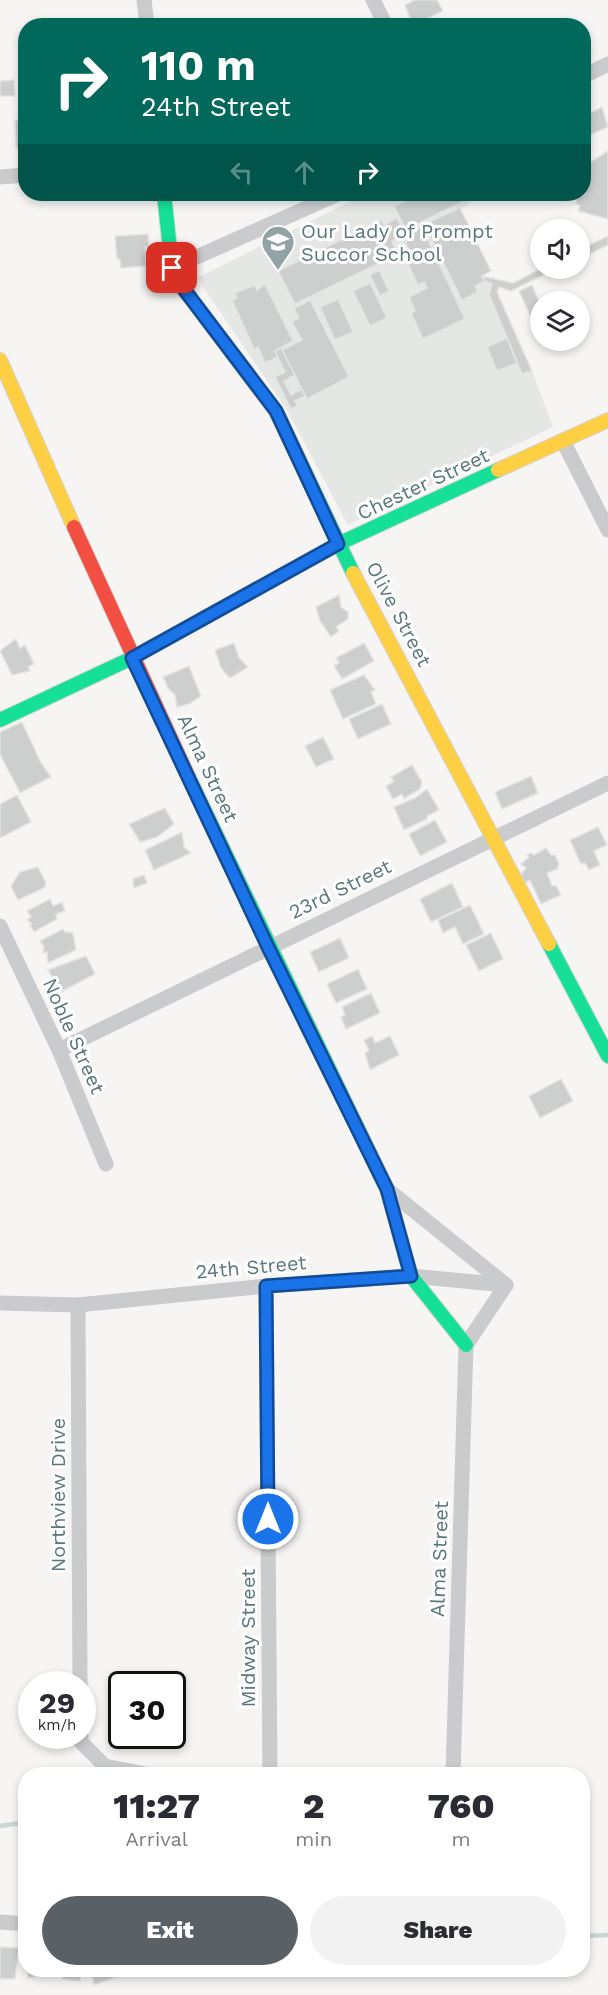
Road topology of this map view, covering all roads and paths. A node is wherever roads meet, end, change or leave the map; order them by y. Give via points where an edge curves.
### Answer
1 (144, 0) edge
2 (373, 0) edge
3 (146, 18) edge
4 (382, 18) edge
5 (608, 64) edge
6 (591, 72) edge
7 (18, 176) edge
8 (0, 177) edge
9 (165, 201) edge
10 (322, 201) edge
11 (172, 268) junction
12 (0, 360) edge
13 (608, 420) edge
14 (563, 441) junction
15 (608, 530) edge
16 (338, 544) junction
17 (132, 658) junction
18 (0, 720) edge
19 (608, 783) edge
20 (493, 839) junction
21 (0, 926) edge
22 (268, 947) junction
23 (59, 1050) junction
24 (608, 1056) edge
25 (106, 1164) dead end
26 (387, 1189) junction
27 (411, 1276) junction
28 (506, 1285) junction
29 (266, 1286) junction
30 (0, 1303) edge
31 (78, 1305) junction
32 (466, 1345) junction
33 (80, 1671) edge
34 (90, 1749) edge
35 (110, 1767) edge
36 (270, 1767) edge
37 (453, 1767) edge
38 (0, 1922) edge
39 (18, 1923) edge

1 - 3 street
2 - 4 street
5 - 6 street
7 - 8 street
9 - 11 street, Olive Street
10 - 11 street
11 - 16 street, Olive Street via 276,411
12 - 17 street, Alma Street
13 - 14 street, Chester Street
14 - 15 street
14 - 16 street, Chester Street
16 - 17 street, Chester Street
16 - 20 street, Olive Street
17 - 18 street, Chester Street
17 - 22 street, Alma Street
19 - 20 street, 23rd Street
20 - 22 street, 23rd Street
20 - 24 street, Olive Street
21 - 23 street, Noble Street
22 - 23 street, 23rd Street
22 - 26 street, Alma Street
23 - 25 street, Noble Street
26 - 27 street, Alma Street
26 - 28 street, Alma Street
27 - 28 street, 24th Street
27 - 29 street, 24th Street
27 - 32 street, Alma Street
28 - 32 street
29 - 31 street, 24th Street
29 - 36 street, Midway Street
30 - 31 street, 24th Street
31 - 33 street, Northview Drive
32 - 37 street, Alma Street
34 - 35 street
38 - 39 street

